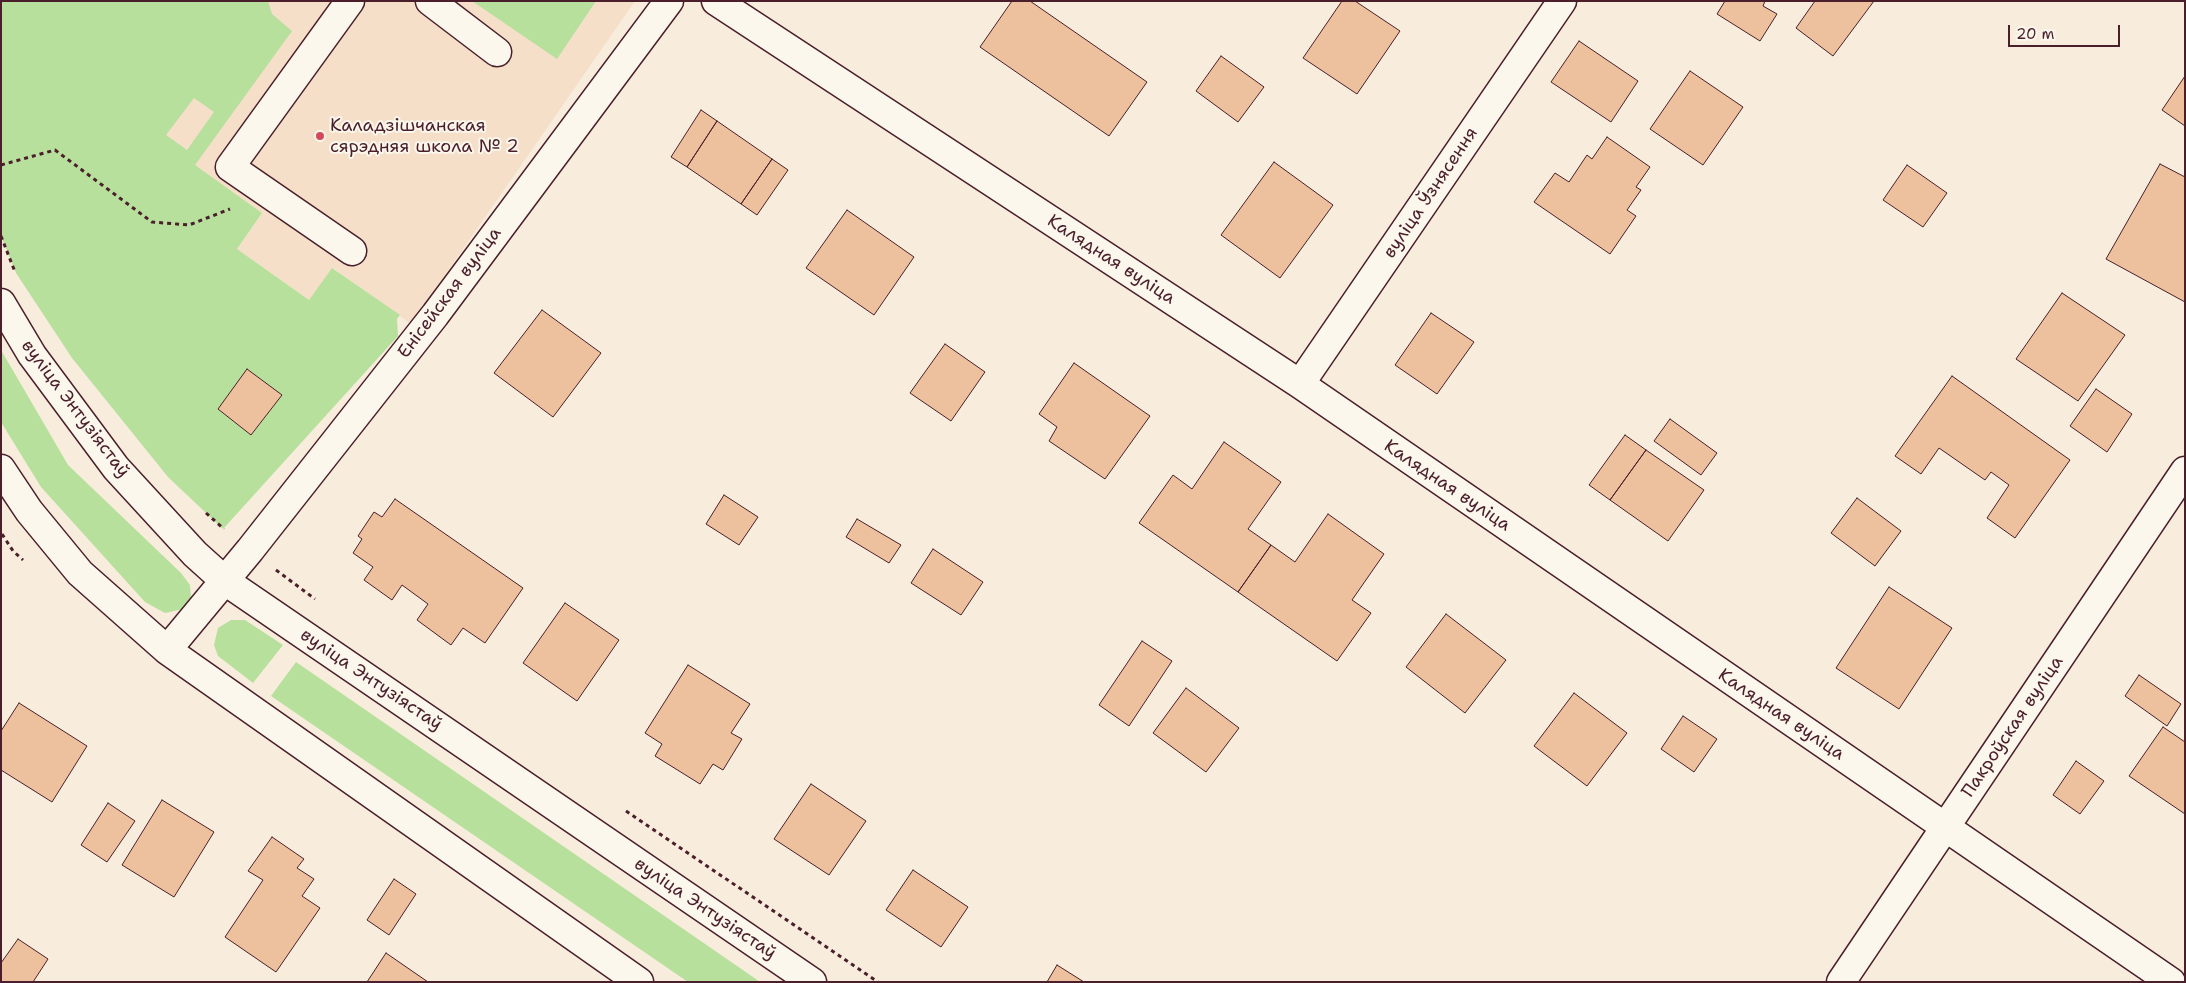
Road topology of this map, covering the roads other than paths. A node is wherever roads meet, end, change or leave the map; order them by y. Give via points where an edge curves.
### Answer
1 (350, 1) edge
2 (430, 1) edge
3 (669, 1) edge
4 (716, 1) edge
5 (1562, 1) edge
6 (497, 52) dead end
7 (352, 252) dead end
8 (1, 303) edge
9 (1300, 384) junction
10 (1, 468) edge
11 (2185, 471) edge
12 (225, 581) junction
13 (167, 650) junction
14 (1945, 827) junction
15 (639, 982) edge
16 (812, 982) edge
17 (1841, 982) edge
18 (2171, 982) edge

1 - 7 street via 230,167
2 - 6 street
3 - 12 street, Енісейская вуліца via 434,314
4 - 9 street, Калядная вуліца
5 - 9 street, вуліца Ўзнясення
8 - 12 street, вуліца Энтузіястаў via 32,355 116,468
9 - 14 street, Калядная вуліца
10 - 13 street via 29,511 80,574
11 - 14 street, Пакроўская вуліца
12 - 13 street, Енісейская вуліца
12 - 16 street, вуліца Энтузіястаў
13 - 15 street
14 - 17 street, Пакроўская вуліца
14 - 18 street, Калядная вуліца

